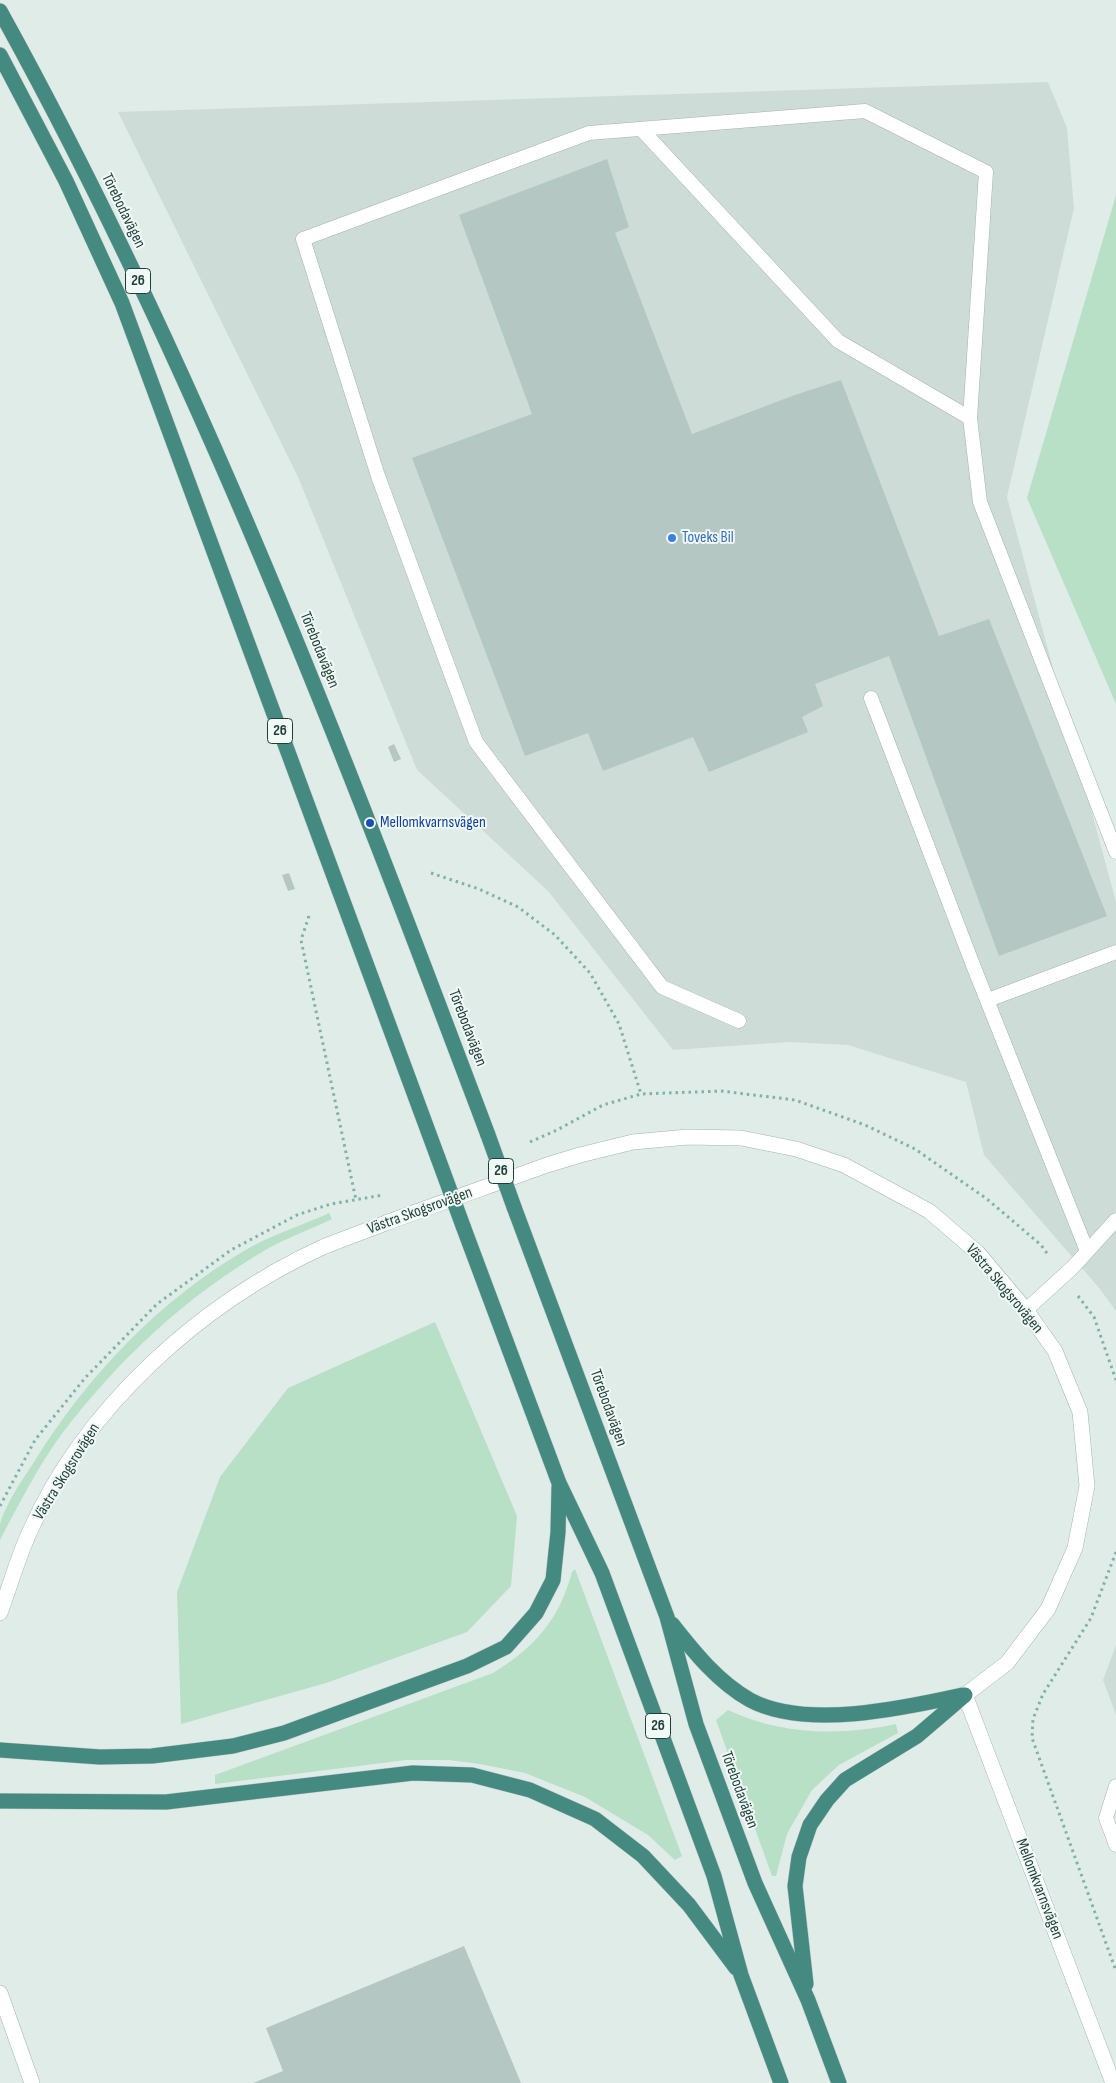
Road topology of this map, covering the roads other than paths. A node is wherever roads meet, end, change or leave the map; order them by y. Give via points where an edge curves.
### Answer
1 (0, 10) edge
2 (0, 55) edge
3 (641, 129) junction
4 (970, 418) junction
5 (871, 698) dead end
6 (1116, 852) edge
7 (1116, 952) edge
8 (988, 1000) junction
9 (739, 1021) dead end
10 (1116, 1220) edge
11 (1087, 1251) junction
12 (1026, 1310) junction
13 (559, 1482) junction
14 (0, 1613) edge
15 (667, 1617) junction
16 (965, 1695) junction
17 (0, 1750) edge
18 (1116, 1786) edge
19 (0, 1801) edge
20 (1116, 1845) edge
21 (741, 1975) junction
22 (0, 1993) edge
23 (808, 2000) junction
24 (32, 2083) edge
25 (781, 2083) edge
26 (838, 2083) edge
27 (1113, 2083) edge

1 - 15 highway, Törebodavägen / 26, bridge via 140,284 234,490 370,823
2 - 13 highway, 26, bridge via 66,180 122,303
3 - 4 lane via 838,341
3 - 4 lane via 865,111 986,172
3 - 9 lane via 589,133 303,239 378,476 476,742 662,987
4 - 6 lane via 980,502
5 - 8 lane
7 - 8 lane
8 - 11 lane
10 - 11 lane
11 - 12 lane
12 - 14 street, Västra Skogsrovägen via 978,1253 929,1211 844,1165 796,1149 741,1138 688,1137 633,1142 580,1154 323,1247 245,1289 191,1330 144,1371 90,1431 30,1531
12 - 16 street, Västra Skogsrovägen via 1055,1351 1080,1412 1087,1486 1075,1548 1048,1609 1007,1663
13 - 17 highway via 553,1580 536,1613 506,1647 467,1666 284,1733 233,1746 152,1756 100,1757
13 - 21 highway, 26 via 602,1573 714,1876
15 - 16 highway via 696,1654 724,1682 751,1700 782,1711 852,1714 906,1708
15 - 23 highway, Törebodavägen / 26 via 696,1724 755,1883
16 - 23 highway via 917,1736 845,1780 810,1824 799,1856 795,1886
16 - 27 street, Mellomkvarnsvägen
18 - 20 lane via 1106,1818
19 - 21 highway via 166,1802 413,1773 472,1775 530,1790 595,1819 643,1856 689,1905
21 - 25 highway, 26
22 - 24 street
23 - 26 highway, Törebodavägen / 26

